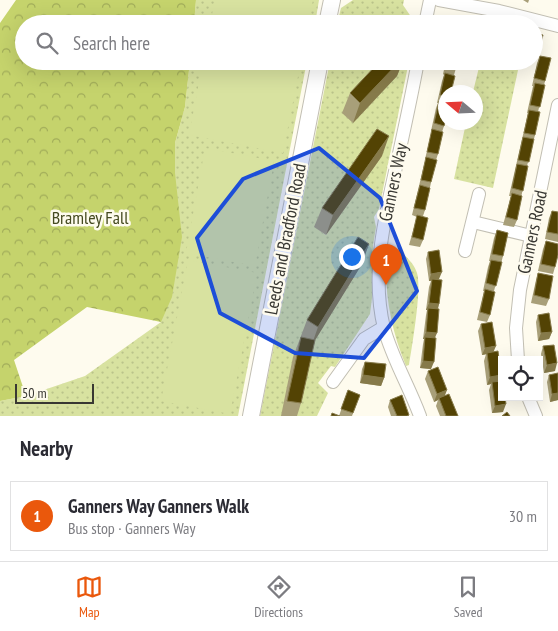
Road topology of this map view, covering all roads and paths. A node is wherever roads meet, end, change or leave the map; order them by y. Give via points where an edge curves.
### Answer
1 (332, 0) edge
2 (430, 0) edge
3 (439, 0) edge
4 (500, 5) edge
5 (329, 15) edge
6 (427, 15) edge
7 (528, 15) edge
8 (543, 21) edge
9 (558, 26) edge
10 (318, 70) edge
11 (416, 70) edge
12 (558, 105) edge
13 (479, 194) dead end
14 (472, 222) junction
15 (531, 236) junction
16 (466, 251) dead end
17 (384, 327) junction
18 (518, 356) edge
19 (333, 382) dead end
20 (530, 401) edge
21 (250, 416) edge
22 (420, 416) edge
23 (536, 416) edge

1 - 5 main road
2 - 6 street
3 - 4 street
4 - 7 street
8 - 9 street
10 - 21 main road, Leeds and Bradford Road
11 - 17 street, Ganners Way via 384,220 379,267
12 - 15 street, Ganners Road
13 - 14 street
14 - 15 street
14 - 16 street
15 - 18 street, Ganners Road via 520,290 516,328
17 - 19 street via 364,338
17 - 22 street, Ganners Way
20 - 23 street

